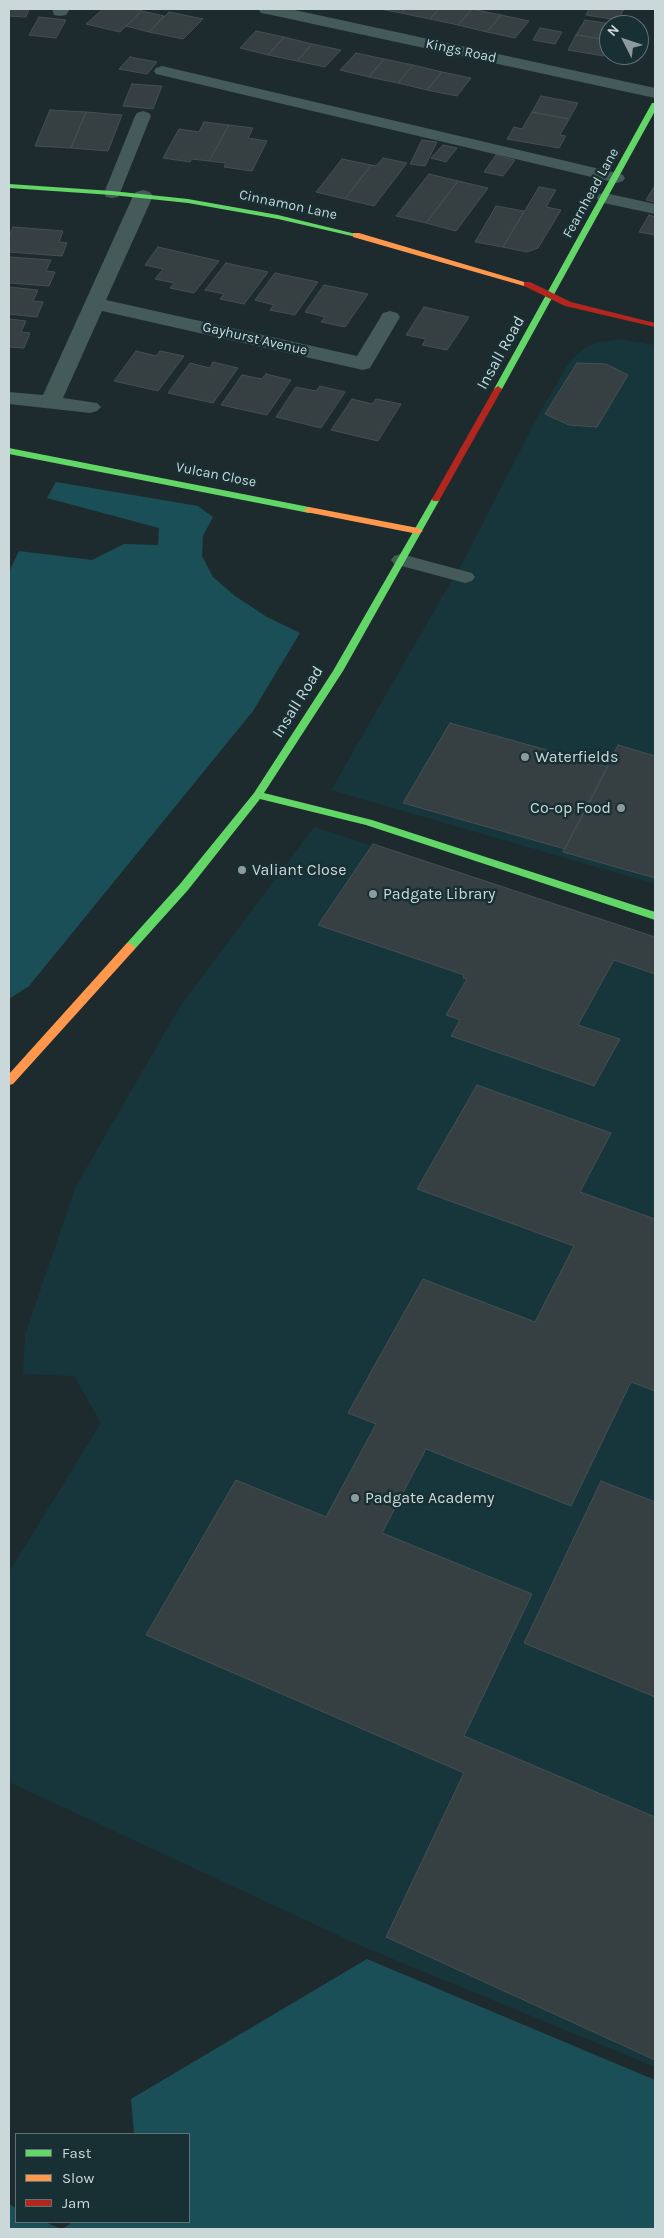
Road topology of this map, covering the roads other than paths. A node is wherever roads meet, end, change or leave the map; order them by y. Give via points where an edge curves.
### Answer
1 (266, 9) edge
2 (162, 71) dead end
3 (655, 103) edge
4 (143, 116) dead end
5 (616, 178) junction
6 (9, 186) edge
7 (112, 192) junction
8 (143, 196) junction
9 (605, 198) junction
10 (655, 209) edge
11 (551, 295) junction
12 (94, 303) junction
13 (390, 317) dead end
14 (655, 325) edge
15 (10, 398) dead end
16 (50, 403) junction
17 (90, 407) dead end
18 (9, 451) edge
19 (418, 530) junction
20 (401, 560) junction
21 (465, 577) dead end
22 (258, 795) junction
23 (655, 916) edge
24 (11, 1074) edge

1 - 3 street, Kings Road
2 - 5 lane
3 - 5 street, Fearnhead Lane
4 - 7 lane
5 - 9 street, Fearnhead Lane
6 - 7 street, Cinnamon Lane
7 - 8 street, Cinnamon Lane
8 - 11 street, Cinnamon Lane via 228,207 356,235 536,287
8 - 12 street
9 - 10 lane
9 - 11 street, Fearnhead Lane
11 - 14 street, Cinnamon Lane via 568,304
11 - 19 street, Insall Road
12 - 13 street, Gayhurst Avenue via 364,364
12 - 16 street
15 - 16 street
16 - 17 street
18 - 19 street, Vulcan Close
19 - 20 street, Insall Road
20 - 21 lane
20 - 22 street, Insall Road via 320,700
22 - 23 street via 368,822
22 - 24 street, Insall Road via 184,888

